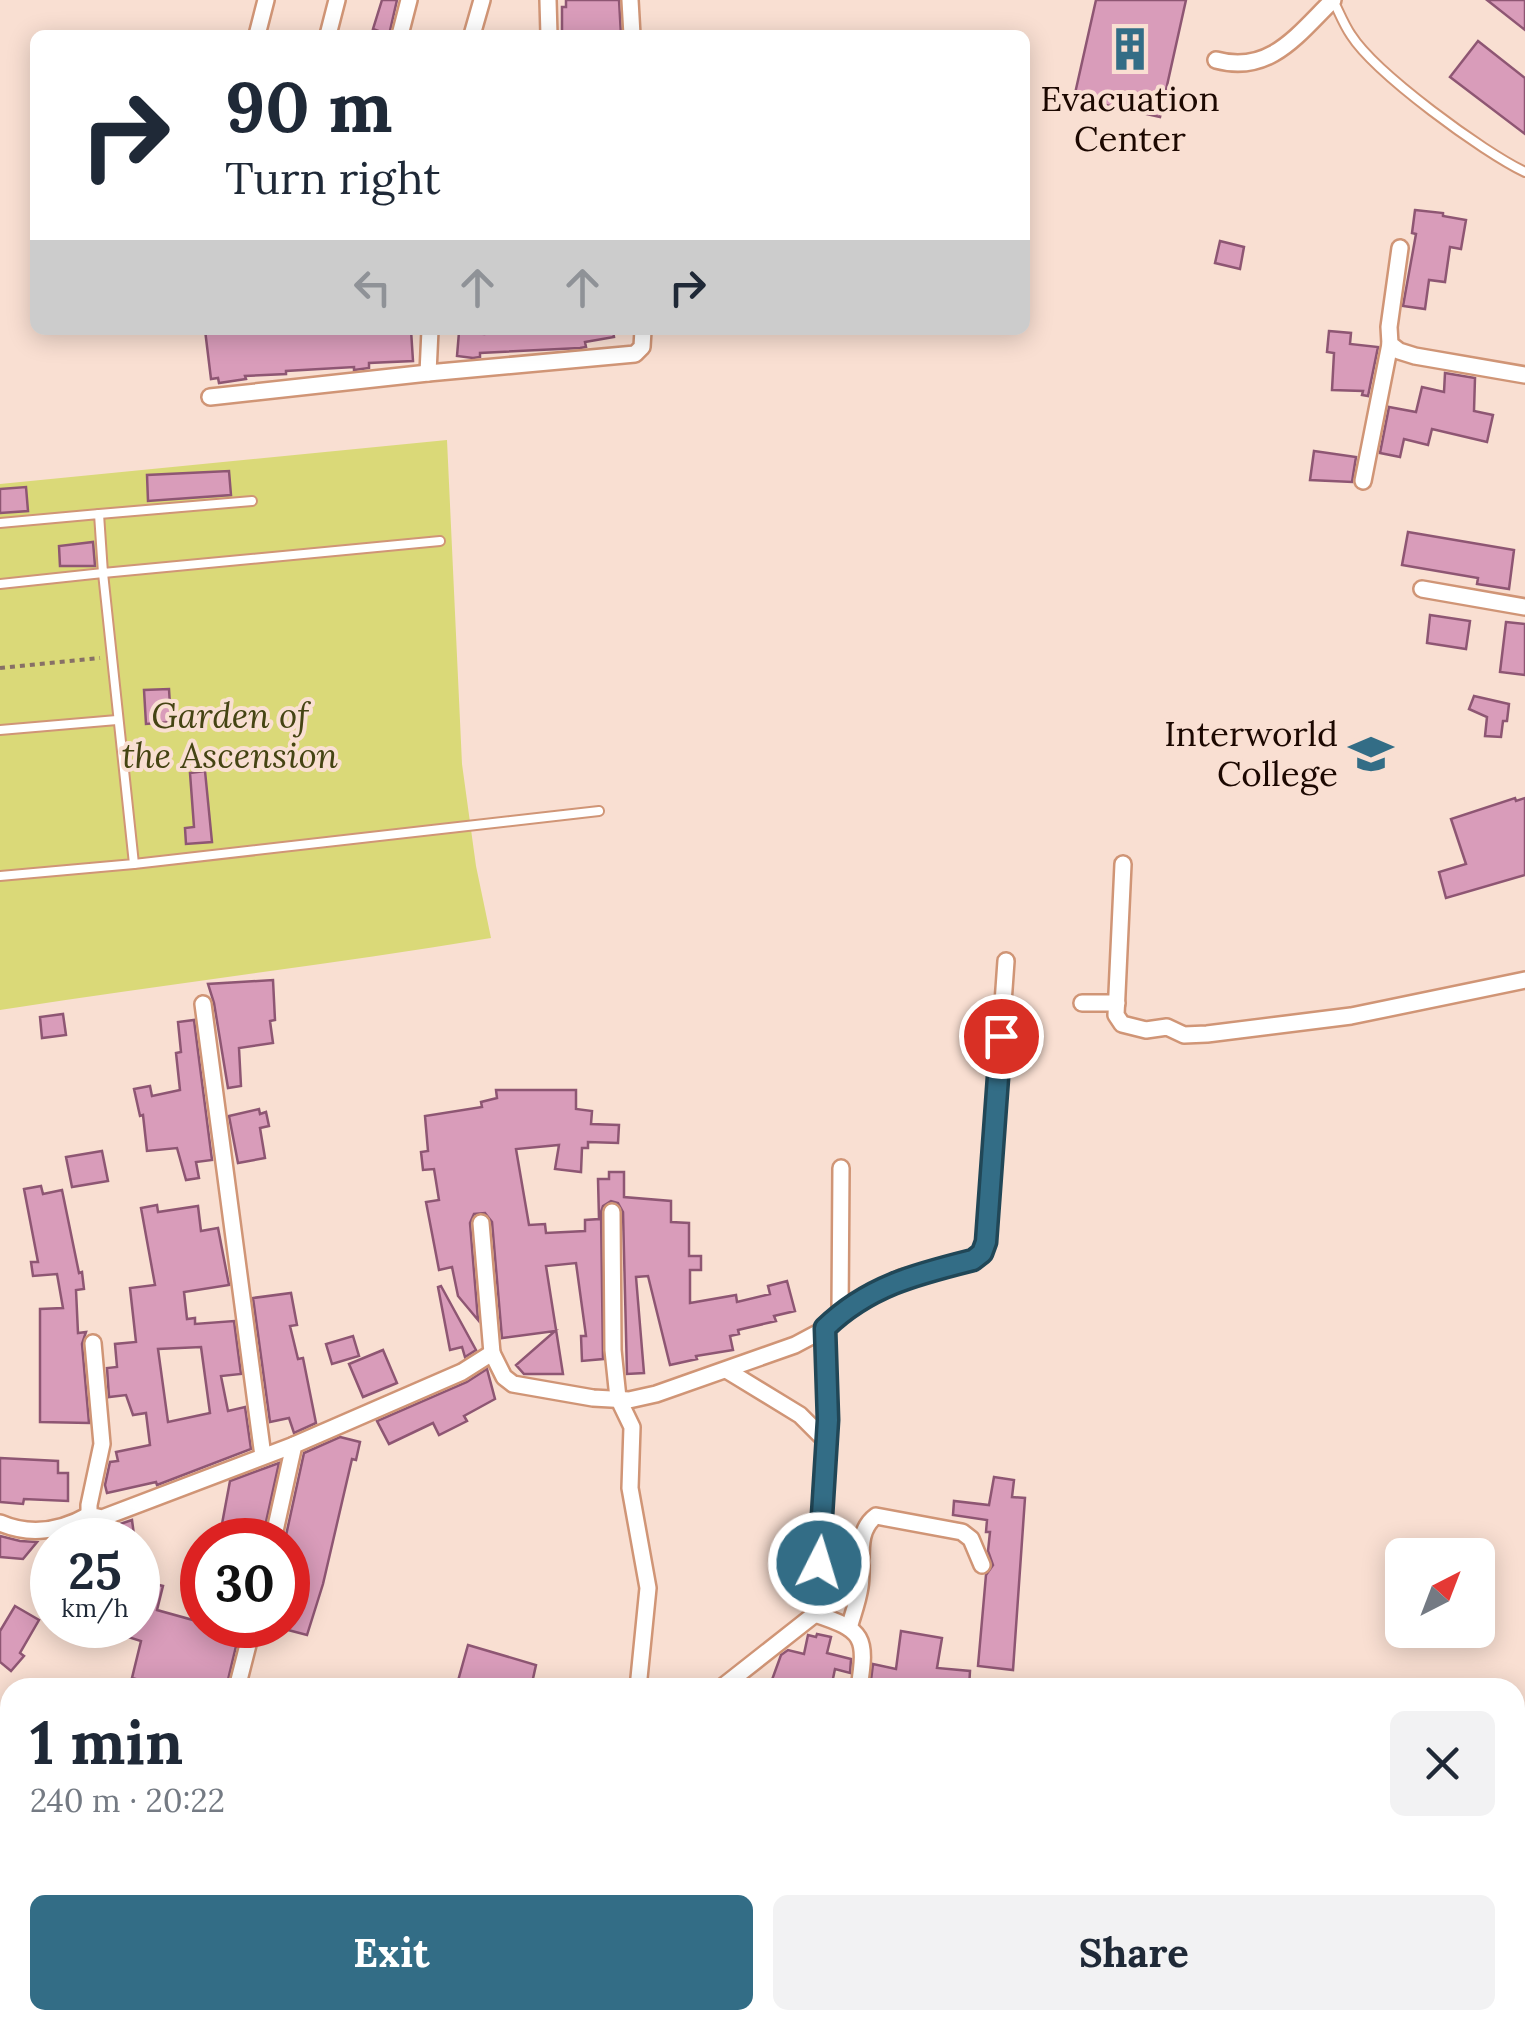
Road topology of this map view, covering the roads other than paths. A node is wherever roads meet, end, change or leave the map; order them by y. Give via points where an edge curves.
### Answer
1 (266, 0) edge
2 (337, 0) edge
3 (409, 0) edge
4 (482, 0) edge
5 (548, 0) edge
6 (630, 0) edge
7 (1333, 0) edge
8 (258, 30) edge
9 (329, 30) edge
10 (401, 30) edge
11 (473, 30) edge
12 (549, 30) edge
13 (632, 30) edge
14 (1216, 60) dead end
15 (1525, 172) edge
16 (1400, 248) dead end
17 (430, 335) edge
18 (643, 335) edge
19 (1390, 344) junction
20 (428, 373) junction
21 (1525, 375) edge
22 (210, 397) dead end
23 (1363, 481) dead end
24 (252, 501) dead end
25 (99, 514) junction
26 (0, 523) edge
27 (440, 541) dead end
28 (103, 572) junction
29 (0, 584) edge
30 (1422, 589) dead end
31 (1525, 606) edge
32 (117, 720) junction
33 (0, 730) edge
34 (599, 811) dead end
35 (134, 864) junction
36 (1124, 864) dead end
37 (0, 876) edge
38 (1006, 961) dead end
39 (1525, 980) edge
40 (1116, 1002) junction
41 (1082, 1003) dead end
42 (203, 1004) dead end
43 (841, 1168) dead end
44 (612, 1212) dead end
45 (482, 1223) dead end
46 (840, 1314) junction
47 (825, 1328) junction
48 (93, 1343) dead end
49 (492, 1353) junction
50 (728, 1371) junction
51 (618, 1398) junction
52 (828, 1443) junction
53 (294, 1444) junction
54 (263, 1456) junction
55 (88, 1515) junction
56 (278, 1518) edge
57 (0, 1523) edge
58 (982, 1565) dead end
59 (814, 1614) junction
60 (850, 1628) junction
61 (247, 1648) edge
62 (240, 1678) edge
63 (639, 1678) edge
64 (734, 1678) edge
65 (861, 1678) edge

1 - 8 street
2 - 9 street
3 - 10 street
4 - 11 street
5 - 12 street
6 - 13 street
7 - 14 street via 1261,63
7 - 15 lane via 1351,36 1391,76
16 - 19 street
17 - 20 street
18 - 20 street via 635,354
19 - 21 street via 1415,356
19 - 23 street
20 - 22 street
24 - 25 lane
25 - 26 lane
25 - 28 lane
27 - 28 lane
28 - 29 lane
28 - 32 lane
30 - 31 street
32 - 33 lane
32 - 35 lane
34 - 35 lane
35 - 37 lane
36 - 40 street
38 - 46 street via 982,1253 901,1278
39 - 40 street via 1352,1016 1207,1034 1122,1024
40 - 41 street
42 - 54 street
43 - 46 street
44 - 51 street
45 - 49 street
46 - 47 street
47 - 50 street
47 - 52 street
48 - 55 street via 102,1444
49 - 51 street via 513,1384
49 - 53 street
50 - 51 street via 656,1394
50 - 52 street via 800,1415
51 - 63 street via 632,1427 630,1488 648,1588
52 - 59 street
53 - 54 street
53 - 56 street
54 - 55 street via 102,1518
55 - 57 street via 43,1531
58 - 60 street via 962,1532 876,1516 862,1533 861,1582
59 - 60 street
59 - 64 street
60 - 65 street via 865,1654
61 - 62 street

